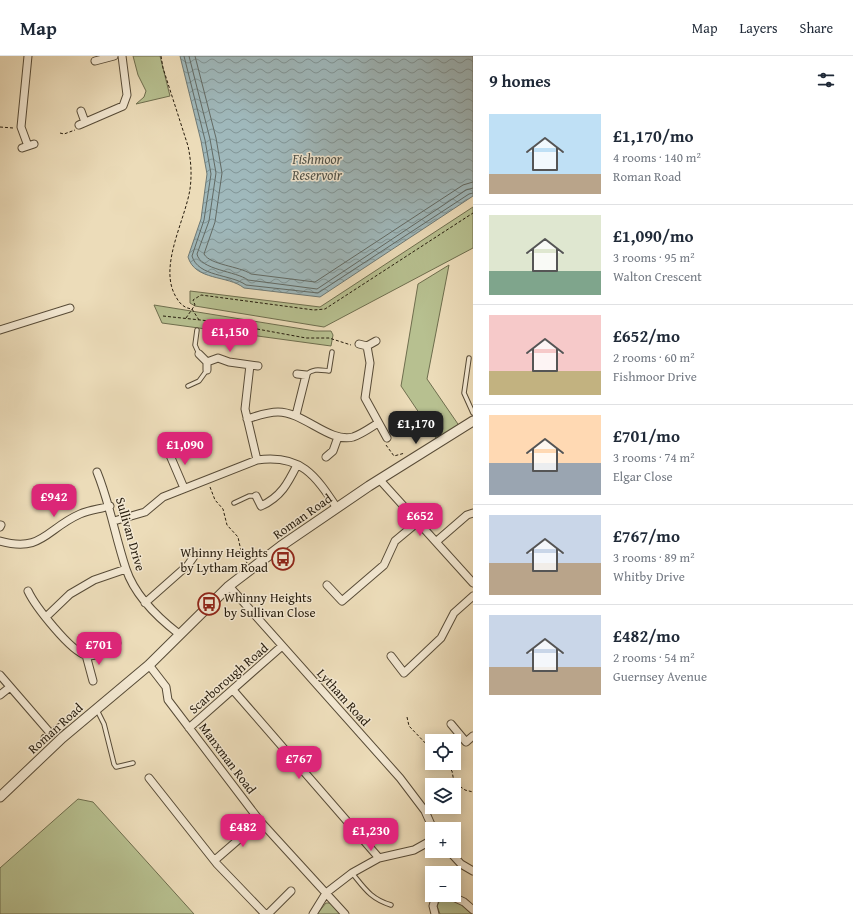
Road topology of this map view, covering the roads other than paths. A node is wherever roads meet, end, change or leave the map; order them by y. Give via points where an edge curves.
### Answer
1 (28, 56) edge
2 (114, 56) edge
3 (122, 56) edge
4 (94, 62) edge
5 (81, 111) dead end
6 (28, 146) dead end
7 (70, 308) dead end
8 (0, 330) edge
9 (197, 330) dead end
10 (376, 341) dead end
11 (359, 344) road end
12 (368, 346) junction
13 (332, 352) dead end
14 (199, 354) joint
15 (469, 358) dead end
16 (207, 362) junction
17 (250, 365) junction
18 (258, 366) dead end
19 (207, 370) joint
20 (297, 374) dead end
21 (306, 375) junction
22 (188, 386) dead end
23 (473, 413) edge
24 (296, 415) junction
25 (247, 419) junction
26 (473, 421) edge
27 (378, 424) junction
28 (338, 437) junction
29 (387, 438) road end
30 (169, 453) dead end
31 (326, 457) dead end
32 (257, 460) junction
33 (297, 465) junction
34 (97, 472) dead end
35 (380, 480) junction
36 (184, 488) junction
37 (256, 496) joint
38 (234, 503) dead end
39 (110, 506) junction
40 (337, 508) junction
41 (473, 513) edge
42 (114, 521) junction
43 (419, 522) junction
44 (0, 541) edge
45 (436, 541) junction
46 (195, 555) dead end
47 (126, 569) junction
48 (473, 583) edge
49 (327, 585) dead end
50 (229, 586) junction
51 (28, 591) dead end
52 (473, 596) edge
53 (145, 603) junction
54 (46, 617) junction
55 (179, 634) junction
56 (117, 643) dead end
57 (282, 646) junction
58 (86, 655) junction
59 (391, 656) dead end
60 (149, 665) junction
61 (0, 675) edge
62 (93, 681) dead end
63 (10, 687) junction
64 (233, 690) junction
65 (0, 695) edge
66 (97, 709) junction
67 (451, 724) dead end
68 (62, 726) dead end
69 (190, 728) junction
70 (473, 736) edge
71 (133, 763) dead end
72 (149, 778) dead end
73 (0, 797) edge
74 (260, 822) junction
75 (430, 822) edge
76 (425, 844) edge
77 (379, 858) junction
78 (455, 858) edge
79 (215, 860) junction
80 (473, 871) edge
81 (352, 874) junction
82 (291, 891) dead end
83 (326, 893) junction
84 (461, 901) edge
85 (434, 902) edge
86 (391, 905) dead end
87 (473, 910) edge
88 (267, 914) edge
89 (313, 914) edge
90 (345, 914) edge
91 (435, 914) edge

1 - 6 street via 21,127
2 - 4 street
3 - 5 street via 126,100 117,109 82,123
7 - 8 street
9 - 14 lane via 194,345
10 - 12 street
11 - 12 street
12 - 27 street via 370,363 365,398
13 - 21 lane via 330,371 316,369
14 - 16 street
15 - 23 lane via 464,393
16 - 17 street via 218,358
16 - 19 street
17 - 18 street
17 - 25 street via 245,402
19 - 22 lane via 199,381
20 - 21 street
21 - 24 street
24 - 25 street via 278,412
24 - 28 street
25 - 32 street
26 - 35 street, Roman Road
27 - 28 street via 353,437
27 - 29 street
28 - 31 street via 333,451
30 - 36 street
32 - 33 street via 282,459
32 - 36 street
33 - 37 street via 284,489 270,502 261,506
33 - 40 street via 312,474
34 - 39 street, Sullivan Drive
35 - 40 street, Roman Road
35 - 43 street
36 - 42 street via 163,497 145,512
37 - 38 lane via 249,496
39 - 42 street, Sullivan Drive
39 - 44 street via 81,514 36,543 18,546
40 - 50 street, Roman Road
41 - 45 street via 466,515
42 - 47 street, Sullivan Drive
43 - 45 street
43 - 49 street via 395,541 384,565 342,601
45 - 48 street
46 - 53 street via 188,565
47 - 53 street, Sullivan Drive
47 - 54 street via 94,580 70,594
50 - 55 street, Roman Road
50 - 57 street, Lytham Road
51 - 54 street
52 - 59 street via 454,613 441,638 404,673
53 - 55 street, Sullivan Drive via 167,626
54 - 58 street via 76,651
55 - 60 street, Roman Road
56 - 58 street via 108,652 96,656
57 - 64 street, Scarborough Road
57 - 75 street, Lytham Road via 400,778 426,811
58 - 62 street
60 - 66 street, Roman Road
60 - 69 street, Manxman Road via 166,687 168,700
61 - 63 street
63 - 65 street
63 - 68 street via 48,736
64 - 69 street, Scarborough Road
64 - 77 street
66 - 71 lane via 116,767
66 - 73 street, Roman Road via 62,738
67 - 70 street via 466,742
69 - 74 street, Manxman Road
72 - 79 street
74 - 79 street
74 - 83 street, Manxman Road
76 - 77 street via 414,850
77 - 81 street
78 - 80 street
79 - 88 street via 237,886
81 - 83 street
81 - 86 lane via 370,896
82 - 88 street
83 - 89 street
83 - 90 street, Manxman Road
84 - 87 street
85 - 91 street

